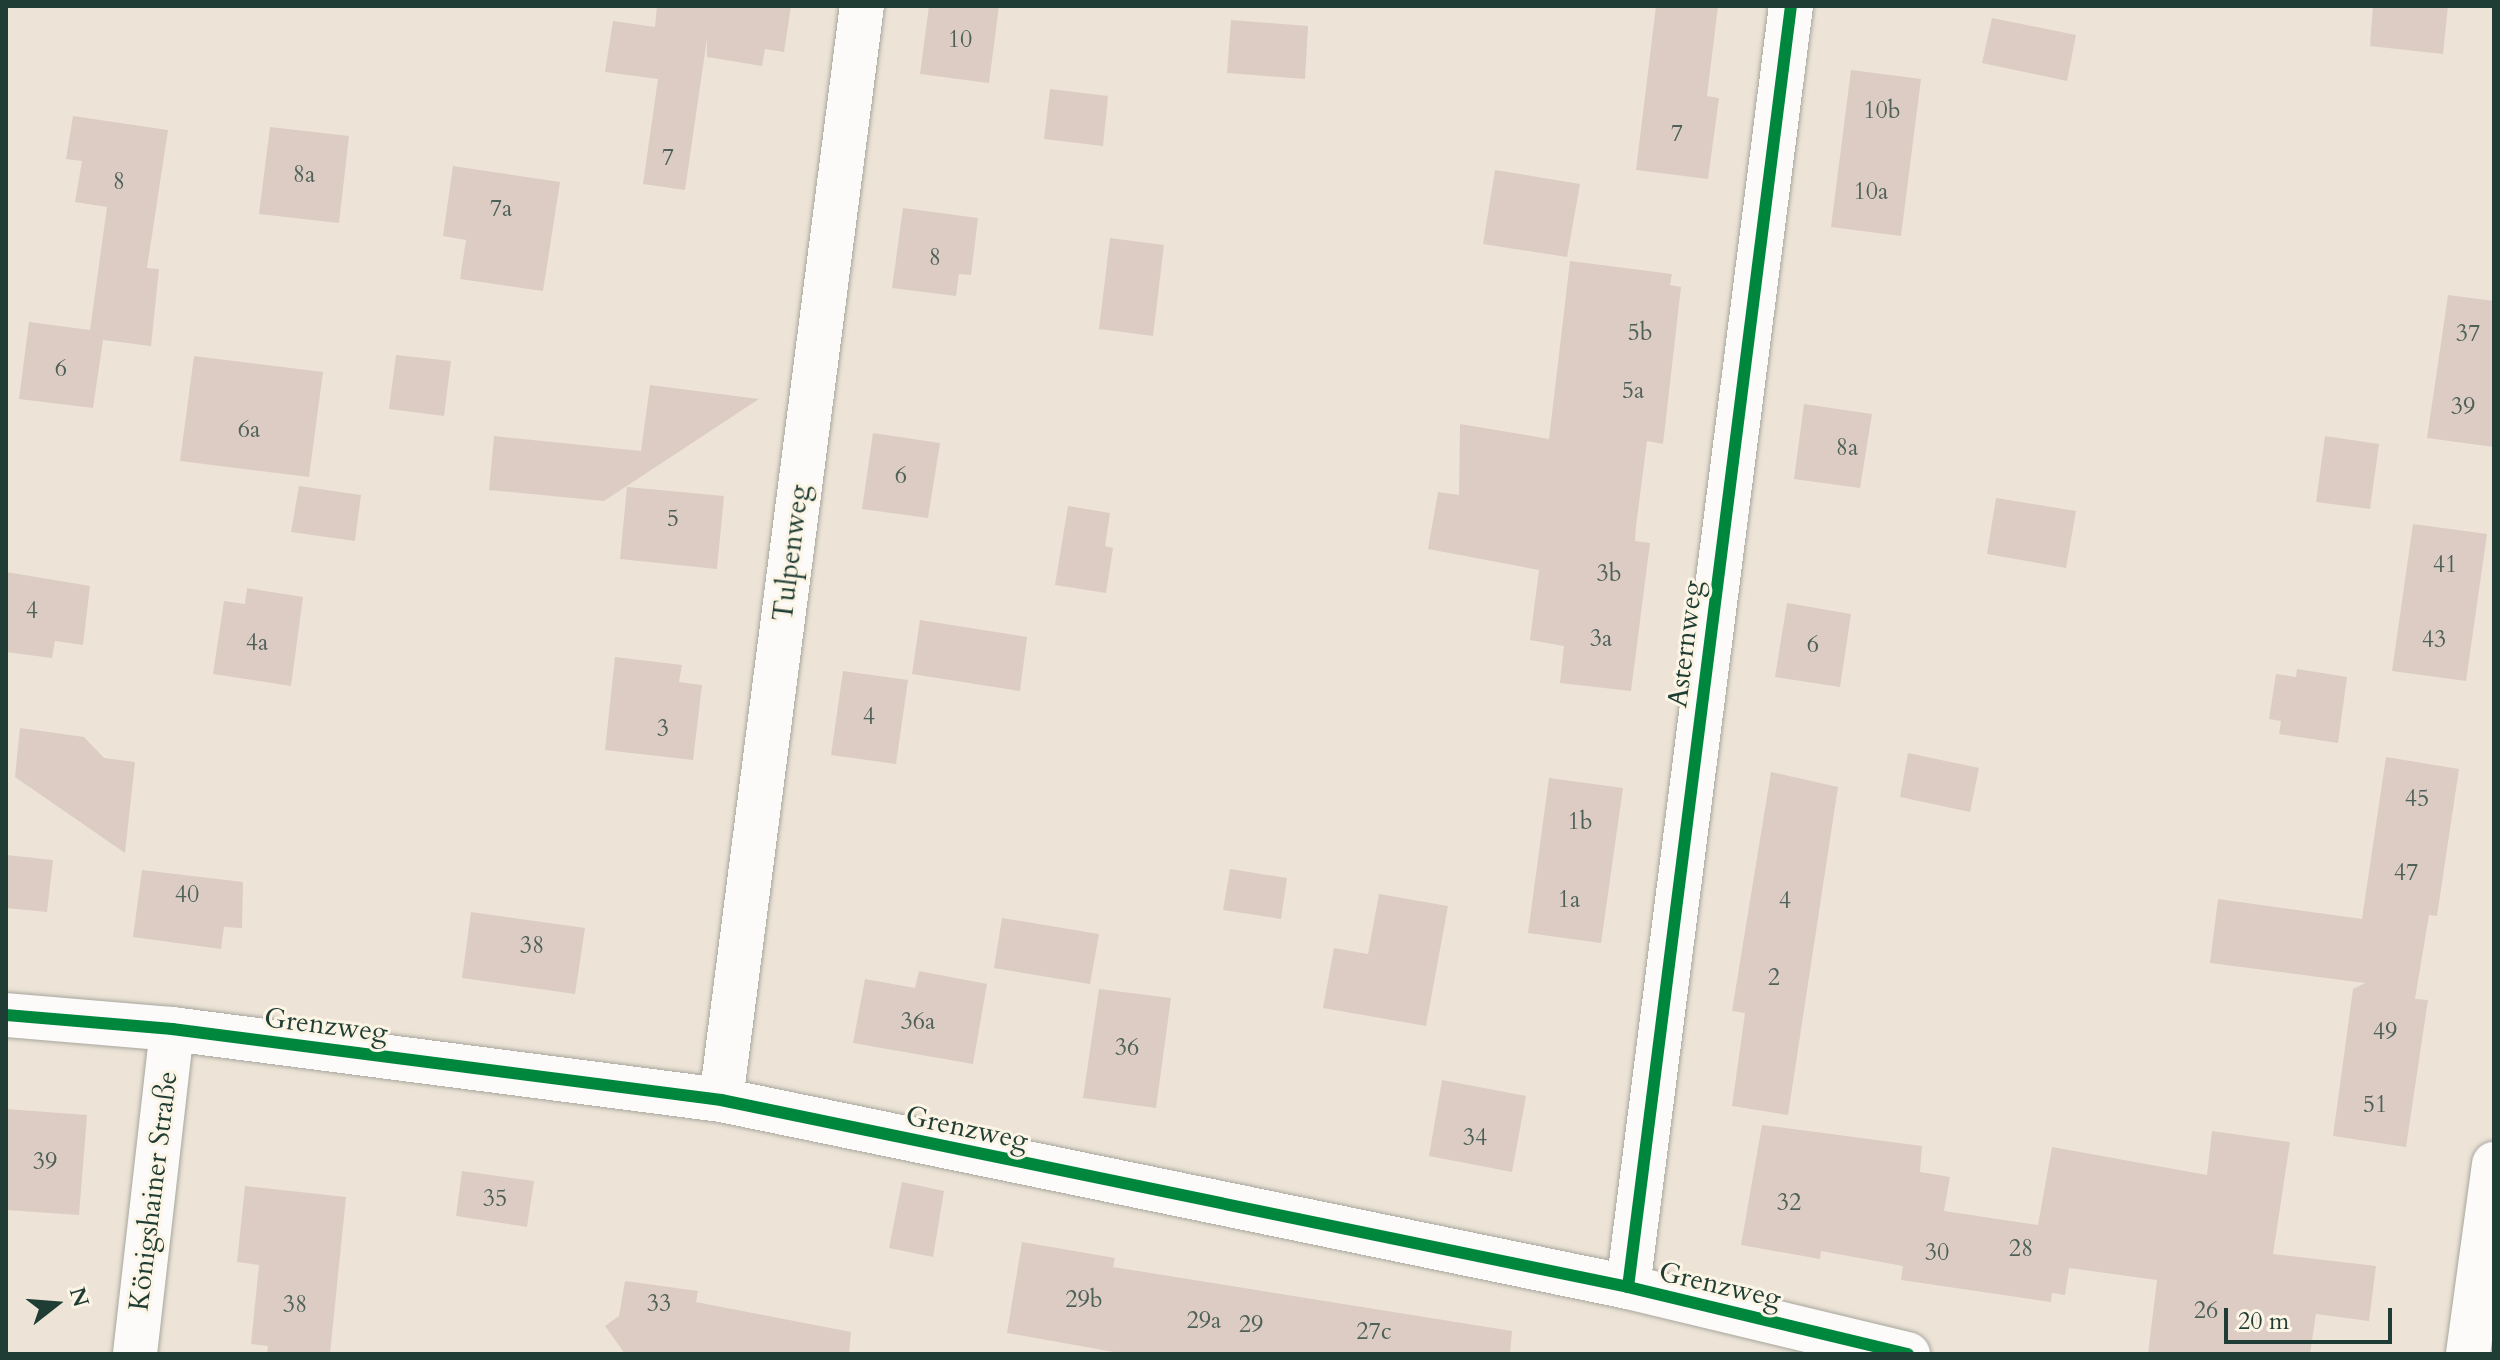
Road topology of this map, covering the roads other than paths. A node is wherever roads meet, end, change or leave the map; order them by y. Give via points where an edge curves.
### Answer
1 (862, 6) edge
2 (1791, 6) edge
3 (6, 1015) edge
4 (172, 1029) junction
5 (721, 1100) junction
6 (2494, 1164) edge
7 (1628, 1287) junction
8 (135, 1354) edge
9 (1908, 1354) edge
10 (2468, 1354) edge

1 - 5 street, Tulpenweg
2 - 7 street, Asternweg
3 - 4 street, Grenzweg
4 - 5 street, Grenzweg
4 - 8 street, Königshainer Straße
5 - 7 street, Grenzweg
6 - 10 street
7 - 9 street, Grenzweg

